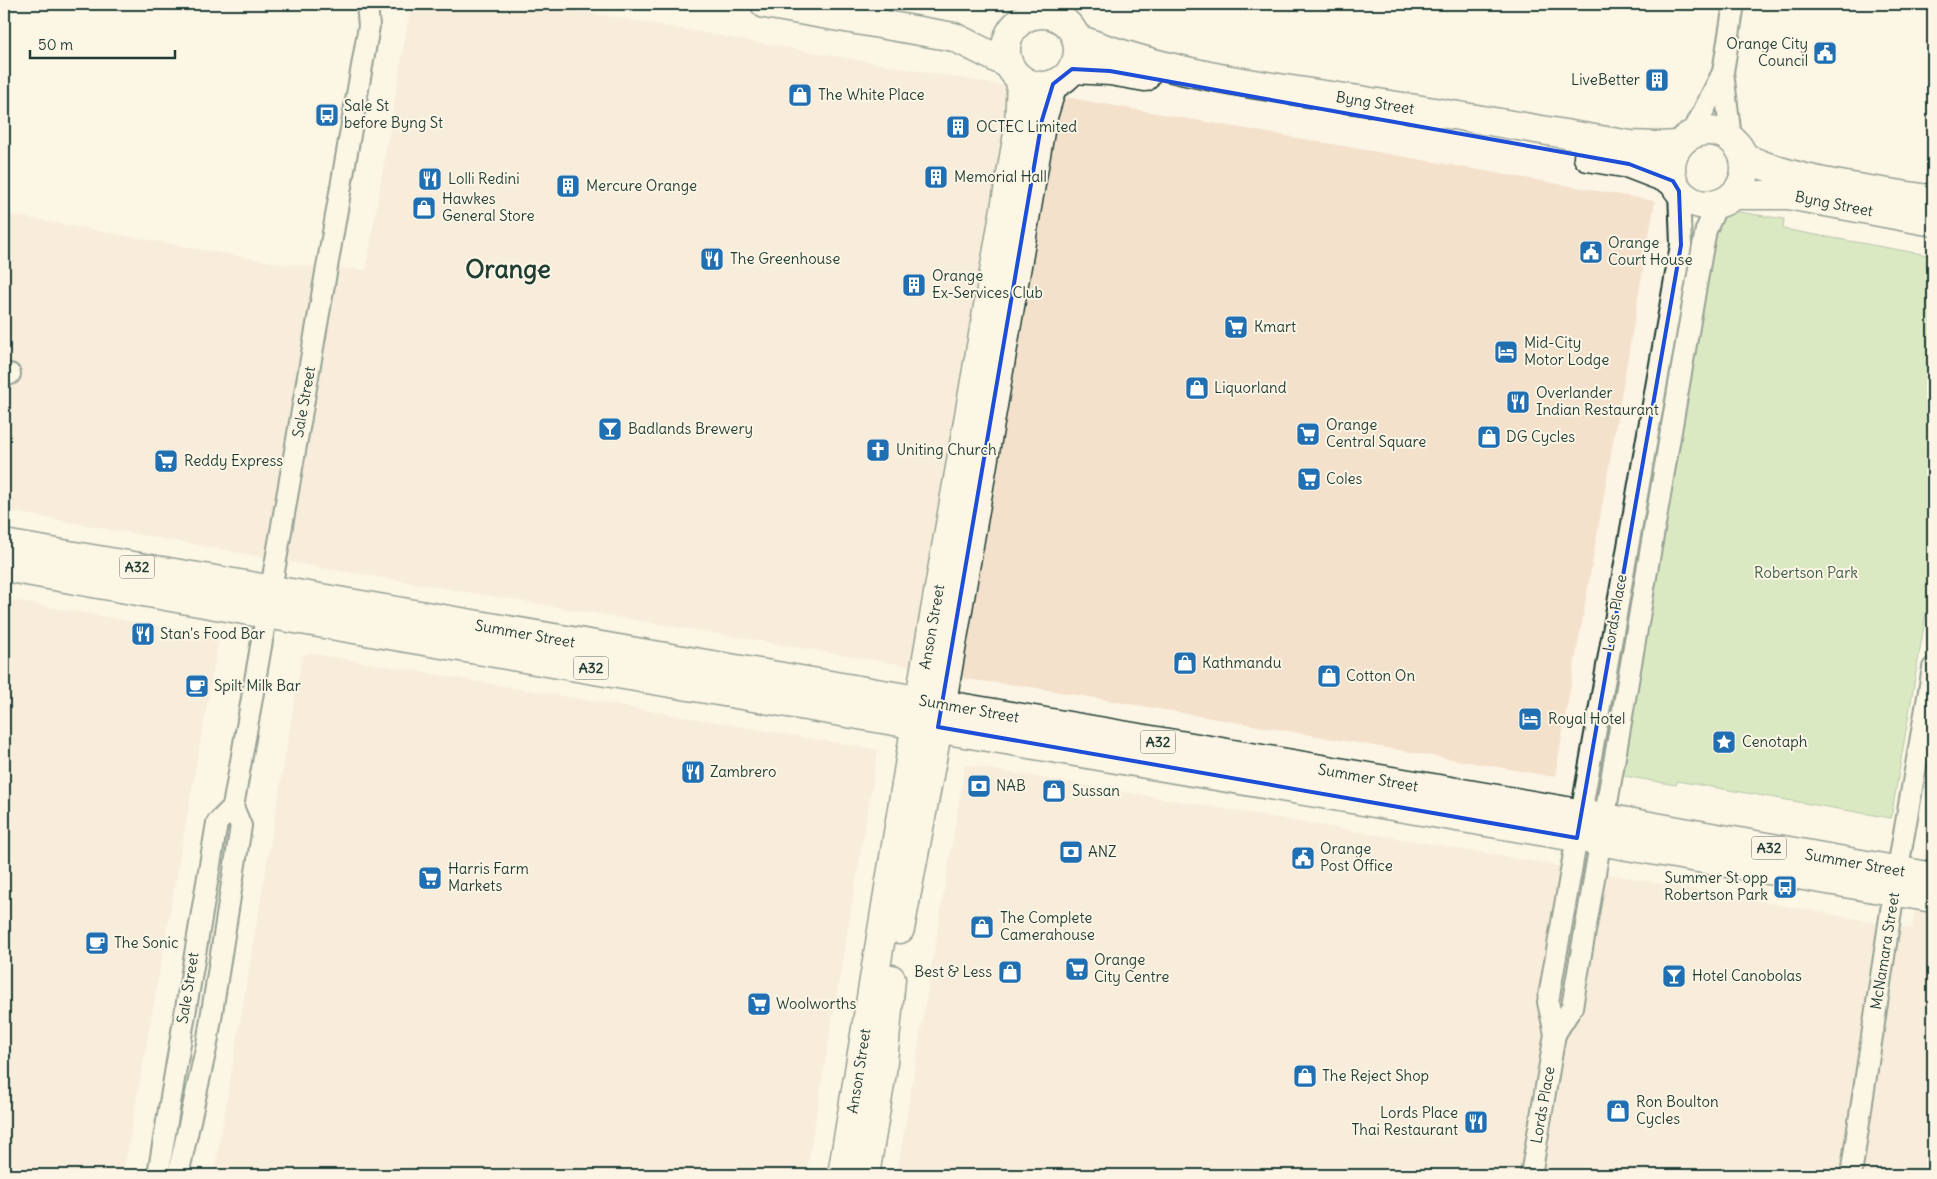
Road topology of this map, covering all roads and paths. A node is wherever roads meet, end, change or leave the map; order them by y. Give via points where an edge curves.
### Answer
1 (367, 4) edge
2 (380, 4) edge
3 (765, 4) edge
4 (1734, 4) edge
5 (1028, 15) edge
6 (1067, 21) edge
7 (369, 26) junction
8 (954, 36) junction
9 (1015, 72) junction
10 (1723, 72) junction
11 (1062, 77) junction
12 (1685, 139) junction
13 (1737, 148) junction
14 (1676, 186) junction
15 (1726, 199) junction
16 (1933, 200) edge
17 (1933, 222) edge
18 (4, 544) edge
19 (4, 567) edge
20 (268, 602) junction
21 (1933, 668) edge
22 (929, 714) junction
23 (233, 807) junction
24 (1590, 828) junction
25 (1933, 877) edge
26 (1896, 881) junction
27 (1933, 898) edge
28 (158, 1175) edge
29 (178, 1175) edge
30 (842, 1175) edge
31 (865, 1175) edge
32 (1531, 1175) edge
33 (1851, 1175) edge

1 - 7 street, Sale Street
2 - 7 street, Sale Street
3 - 8 main road
4 - 10 street
5 - 6 main road via 1043,14
5 - 8 main road
5 - 9 main road via 1006,45
6 - 11 main road via 1077,54
6 - 12 main road, Byng Street via 1104,49 1165,65 1311,93 1631,145 1656,146
7 - 20 street, Sale Street
8 - 9 main road
9 - 11 main road via 1036,85
9 - 22 main road, Anson Street via 1019,128
10 - 12 street
10 - 13 street
11 - 14 main road, Byng Street via 1110,71 1629,164
11 - 22 main road, Anson Street via 1042,120
12 - 13 main road via 1712,131
12 - 14 main road via 1673,155 1671,168
13 - 15 main road via 1743,179
13 - 16 main road, Byng Street via 1762,166 1791,175
14 - 15 main road via 1697,203
14 - 24 street, Lords Place via 1681,244
15 - 17 main road, Byng Street via 1788,195
15 - 24 street, Lords Place via 1706,230
18 - 20 main road, Summer Street / A32
19 - 20 main road, Summer Street / A32
20 - 22 main road, Summer Street / A32
20 - 23 street, Sale Street
21 - 26 street, McNamara Street
22 - 24 main road, Summer Street / A32
22 - 30 main road, Anson Street
22 - 31 main road, Anson Street via 892,967 882,1072
23 - 28 street, Sale Street via 217,823
23 - 29 street, Sale Street via 241,826 207,1044
24 - 26 main road, Summer Street / A32
24 - 32 street, Lords Place via 1548,1002 1555,1034
25 - 26 main road, Summer Street / A32
26 - 27 main road, Summer Street / A32
26 - 33 street, McNamara Street

